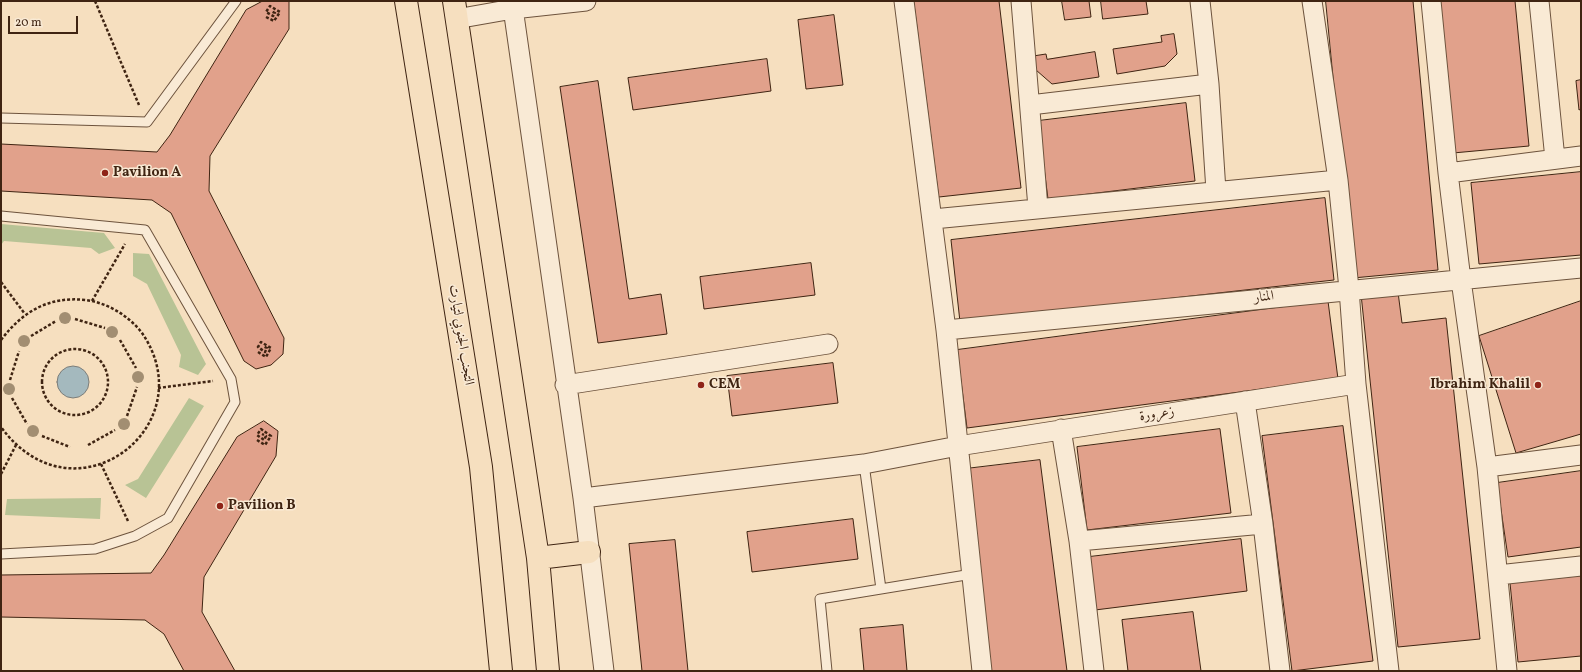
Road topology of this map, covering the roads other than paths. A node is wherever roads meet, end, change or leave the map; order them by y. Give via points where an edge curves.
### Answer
1 (236, 1) edge
2 (406, 1) edge
3 (586, 1) edge
4 (904, 1) edge
5 (1021, 1) edge
6 (1200, 1) edge
7 (1312, 1) edge
8 (1431, 1) edge
9 (1539, 1) edge
10 (513, 5) edge
11 (455, 10) edge
12 (1209, 84) junction
13 (1030, 105) junction
14 (1, 118) edge
15 (1581, 156) edge
16 (1554, 159) junction
17 (1448, 172) junction
18 (1338, 180) junction
19 (1216, 191) junction
20 (1038, 208) junction
21 (1, 216) edge
22 (933, 219) junction
23 (1581, 268) edge
24 (1461, 280) junction
25 (1349, 290) junction
26 (946, 330) junction
27 (828, 344) dead end
28 (1356, 384) junction
29 (566, 385) junction
30 (1245, 401) junction
31 (1061, 429) junction
32 (958, 446) junction
33 (1581, 455) edge
34 (864, 464) junction
35 (1487, 467) junction
36 (582, 498) junction
37 (1264, 524) junction
38 (1079, 541) junction
39 (590, 552) junction
40 (1, 554) edge
41 (538, 558) junction
42 (1581, 566) edge
43 (972, 574) junction
44 (1498, 575) junction
45 (881, 589) junction
46 (501, 671) edge
47 (548, 671) edge
48 (604, 671) edge
49 (827, 671) edge
50 (982, 671) edge
51 (1094, 671) edge
52 (1280, 671) edge
53 (1389, 671) edge
54 (1508, 671) edge

1 - 14 lane via 146,122
2 - 46 highway, التجنب الجنوبي لتيارت via 481,467
3 - 10 street
4 - 22 street
5 - 13 street
6 - 12 street
7 - 18 street
8 - 17 street
9 - 16 street
10 - 11 street
10 - 29 street
11 - 41 highway
12 - 13 street
12 - 19 street
13 - 20 street
15 - 16 street
16 - 17 street
17 - 24 street
18 - 19 street
18 - 25 street
19 - 20 street
20 - 22 street
21 - 40 lane via 145,230 231,379 234,402 168,518 135,536 95,549
22 - 26 street
23 - 24 street, المنار
24 - 25 street, المنار
24 - 35 street
25 - 26 street, المنار
25 - 28 street
26 - 32 street
27 - 29 street
28 - 30 street, زعرورة
28 - 53 street
29 - 36 street
30 - 31 street, زعرورة
30 - 37 street
31 - 32 street, زعرورة
31 - 38 street
32 - 34 street, زعرورة
32 - 43 street
33 - 35 street
34 - 36 street, زعرورة
34 - 45 lane
35 - 44 street
36 - 39 street
37 - 38 street
37 - 52 street
38 - 51 street
39 - 41 highway
39 - 48 street
41 - 47 highway
42 - 44 street
43 - 45 lane
43 - 50 street
44 - 54 street
45 - 49 lane via 820,599

